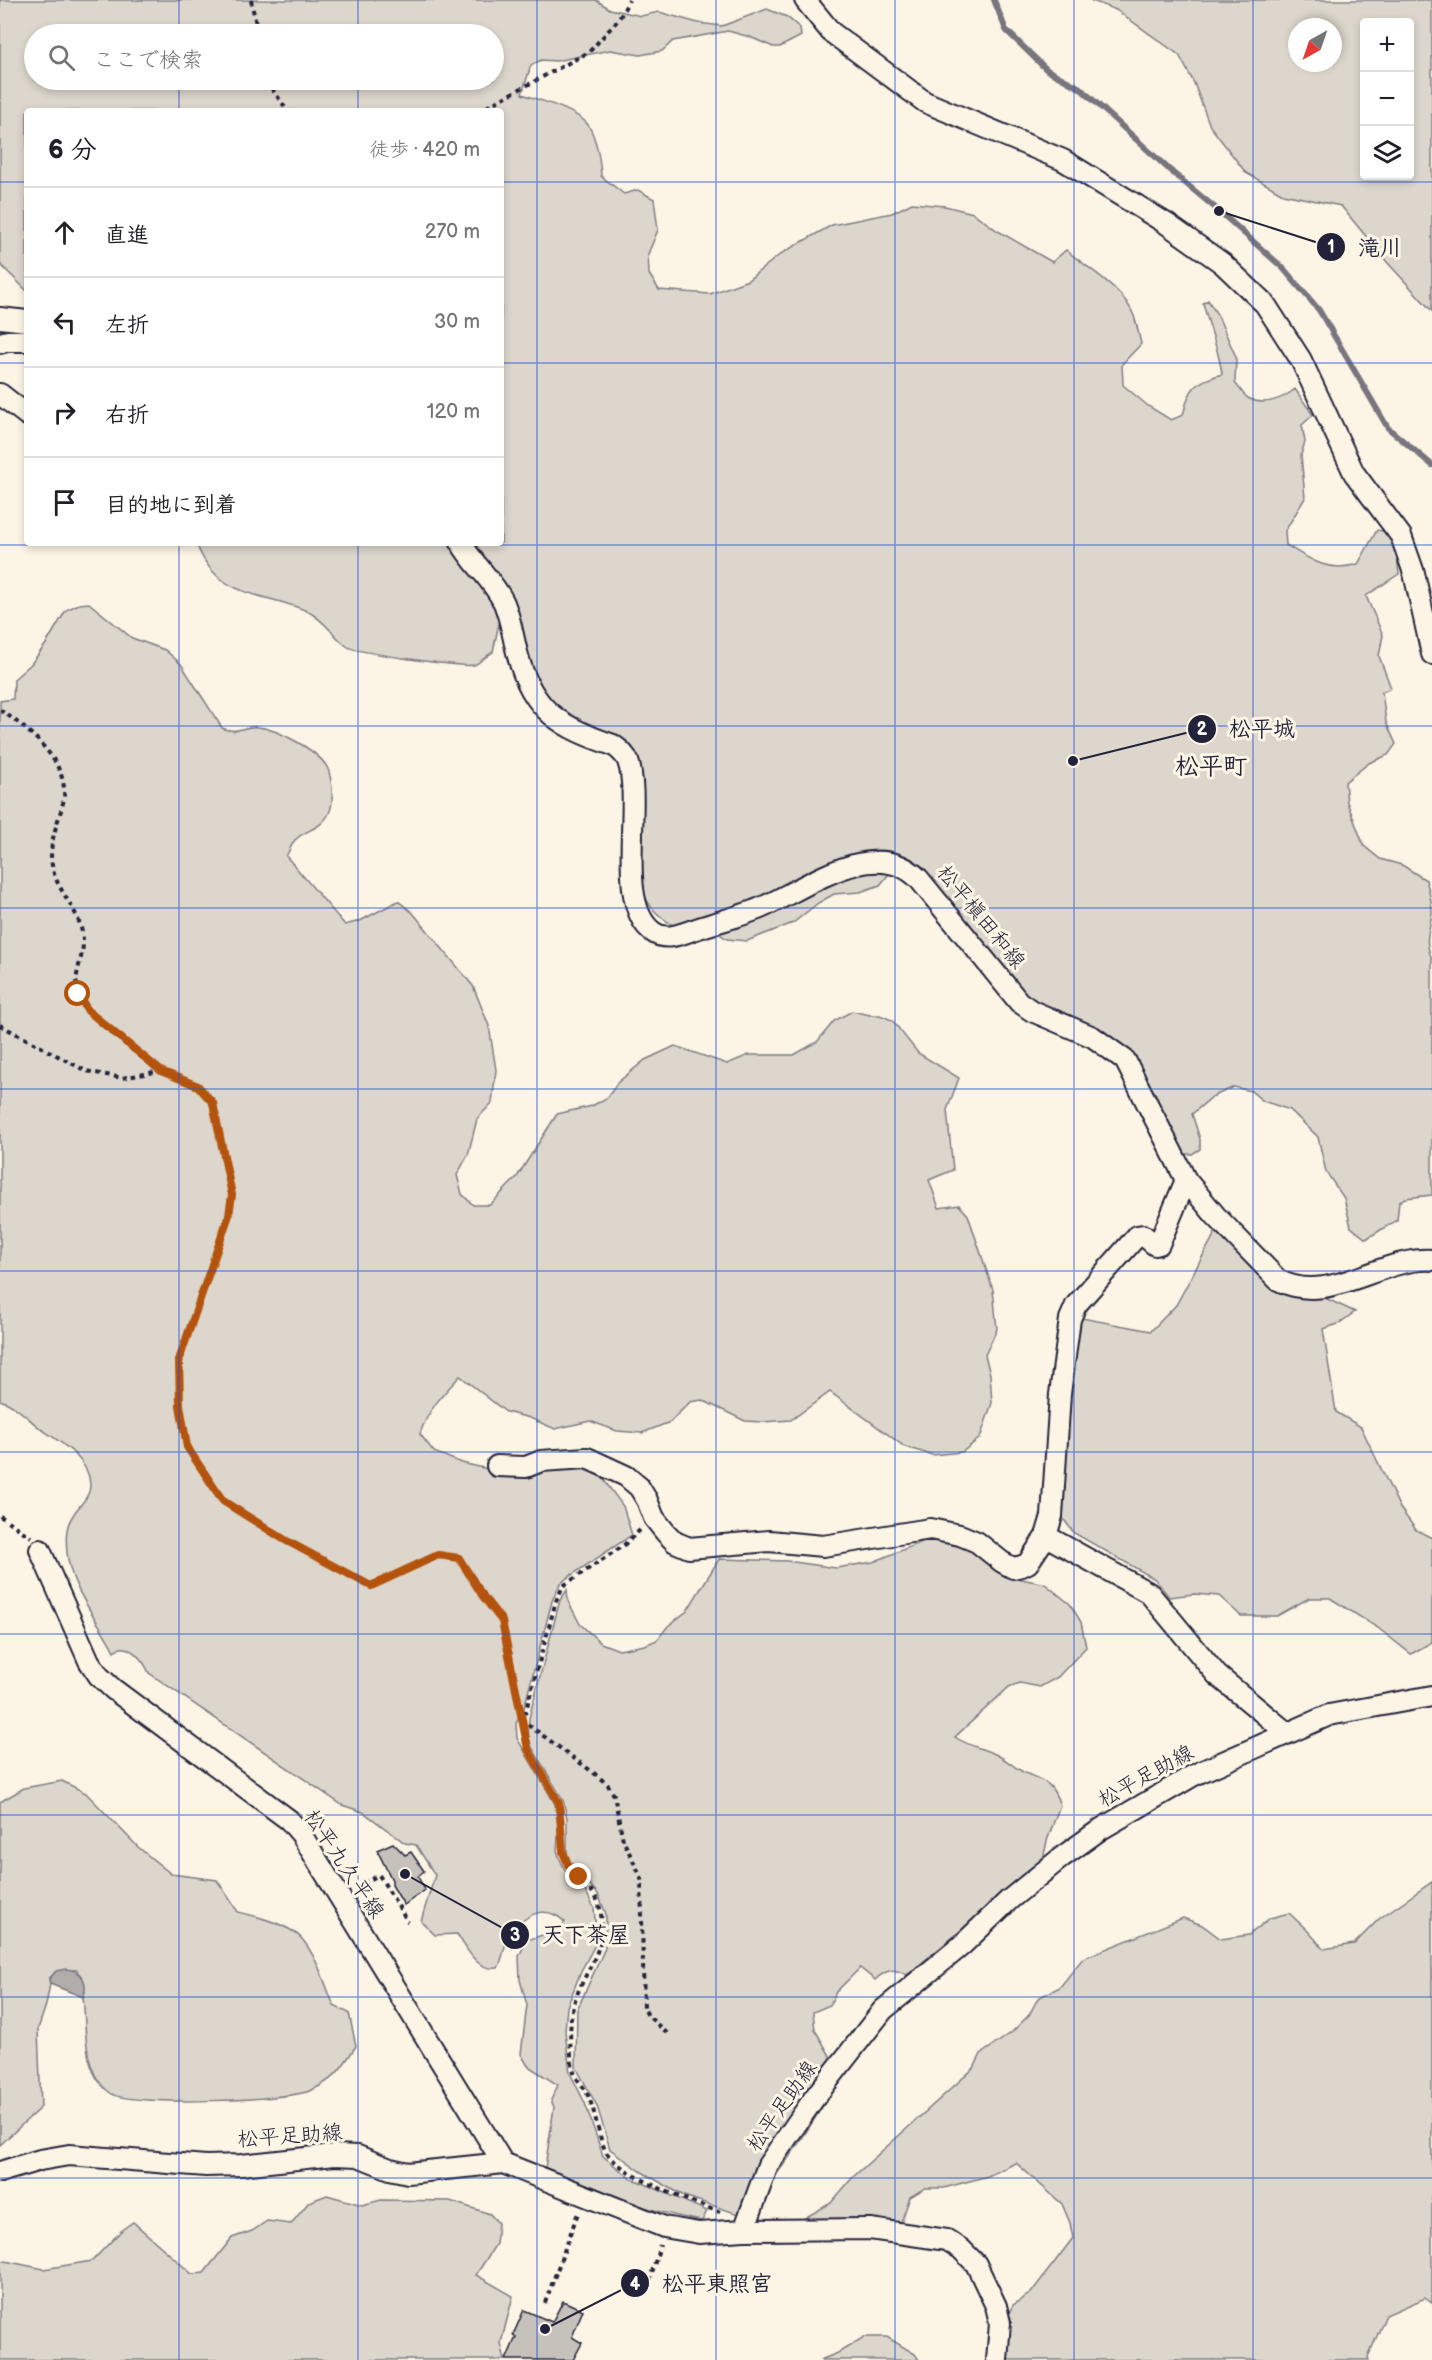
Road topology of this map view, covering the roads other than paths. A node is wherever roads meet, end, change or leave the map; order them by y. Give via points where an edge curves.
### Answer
1 (805, 0) edge
2 (0, 318) edge
3 (24, 321) edge
4 (24, 341) edge
5 (0, 343) edge
6 (0, 394) edge
7 (24, 413) edge
8 (463, 546) edge
9 (1432, 654) edge
10 (1186, 1180) junction
11 (1432, 1260) edge
12 (497, 1466) dead end
13 (1047, 1536) junction
14 (37, 1544) road end
15 (1432, 1696) edge
16 (1287, 1733) junction
17 (503, 2163) junction
18 (0, 2172) edge
19 (745, 2225) junction
20 (997, 2360) edge

1 - 9 street via 831,32 925,102 1063,160 1176,230 1222,263 1265,304 1301,360 1354,473 1401,536 1414,573
2 - 3 street
4 - 5 street
6 - 7 street
8 - 10 street, 松平槇田和線 via 502,600 518,657 538,701 556,720 613,745 627,760 633,796 633,882 643,923 654,933 662,937 679,934 762,907 849,865 873,861 898,865 919,879 1018,1002 1093,1037 1125,1060
10 - 11 street, 松平槇田和線 via 1270,1272 1290,1287 1334,1286 1408,1262
10 - 13 street via 1160,1244 1137,1236 1076,1305 1070,1319 1060,1394 1054,1509
12 - 13 street via 526,1467 541,1461 587,1458 626,1476 639,1487 654,1518 675,1542 688,1548 769,1541 823,1546 930,1529 977,1542 1013,1568 1028,1563
13 - 16 street via 1149,1593 1217,1675
14 - 17 street, 松平九久平線 via 99,1676 289,1820 301,1834
15 - 16 street, 松平足助線 via 1329,1715
16 - 19 street, 松平足助線 via 1194,1775 1101,1829 1009,1900 961,1946 883,2010 768,2165
17 - 18 street, 松平足助線 via 408,2173 358,2156 206,2166 69,2155
17 - 19 street, 松平足助線 via 664,2227 699,2233
19 - 20 street via 870,2229 947,2240 976,2264 996,2306 1000,2323

